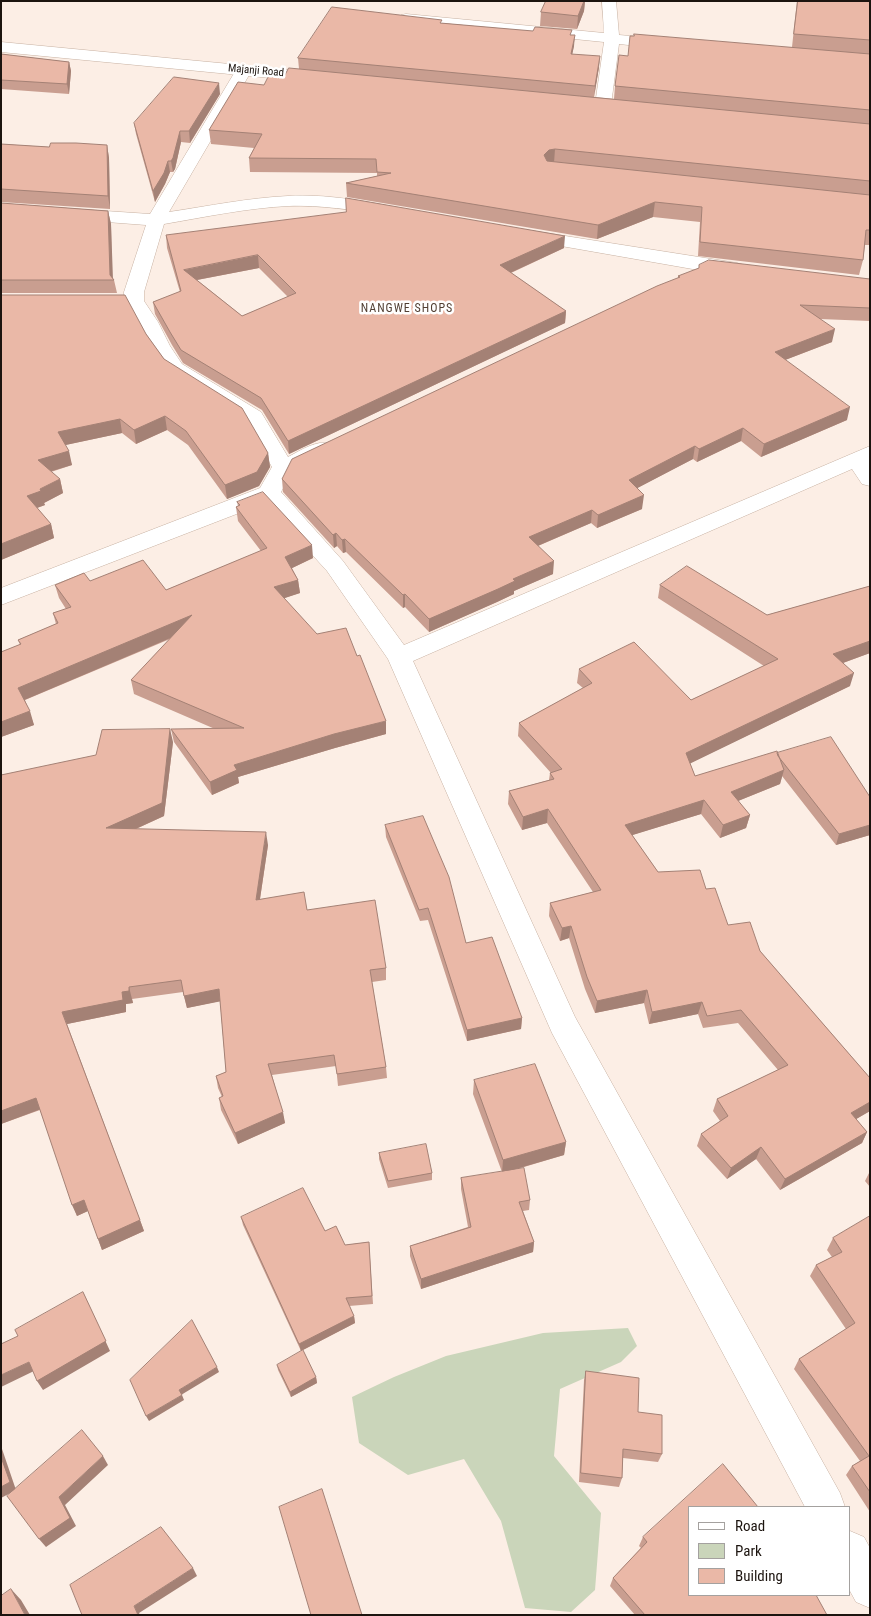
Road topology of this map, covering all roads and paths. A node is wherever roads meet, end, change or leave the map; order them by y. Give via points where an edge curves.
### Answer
1 (609, 1) edge
2 (388, 16) edge
3 (612, 39) junction
4 (682, 45) edge
5 (1, 47) edge
6 (244, 70) junction
7 (341, 79) edge
8 (584, 103) edge
9 (603, 105) junction
10 (623, 107) edge
11 (1, 209) edge
12 (401, 213) edge
13 (156, 220) junction
14 (508, 232) edge
15 (704, 265) junction
16 (753, 271) edge
17 (677, 278) edge
18 (346, 438) edge
19 (863, 456) edge
20 (870, 479) edge
21 (276, 480) junction
22 (1, 597) edge
23 (399, 657) junction
24 (825, 1506) edge
25 (851, 1553) edge
26 (870, 1588) edge

1 - 3 street
2 - 3 street
3 - 4 street
3 - 9 street
5 - 6 street, Majanji Road
6 - 7 street, Majanji Road
6 - 13 street
8 - 9 street
9 - 10 street
11 - 13 street
12 - 13 street via 342,203 289,201
13 - 21 street via 134,292 124,301 148,322 160,347 176,368 253,418
14 - 15 street
15 - 16 street
15 - 17 street
18 - 21 street
19 - 20 street
19 - 23 street
21 - 22 street
21 - 23 street
23 - 24 street via 563,1024
25 - 26 street

